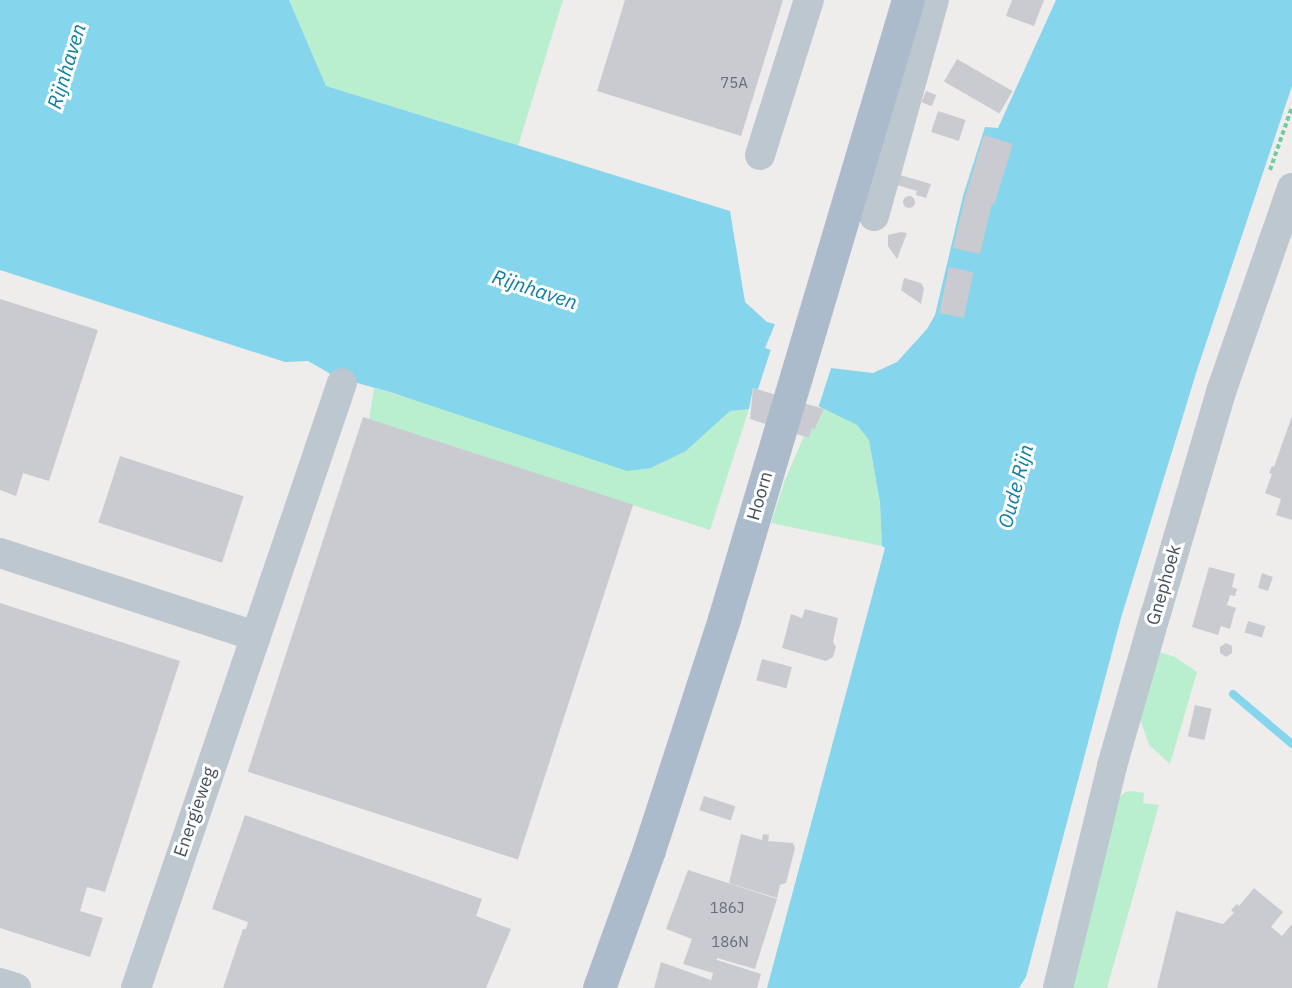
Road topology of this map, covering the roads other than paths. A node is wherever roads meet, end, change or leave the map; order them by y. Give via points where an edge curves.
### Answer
1 (808, 0) edge
2 (908, 0) edge
3 (934, 0) edge
4 (760, 155) dead end
5 (1292, 188) edge
6 (874, 216) dead end
7 (342, 383) dead end
8 (0, 553) edge
9 (256, 636) junction
10 (0, 983) edge
11 (16, 988) edge
12 (136, 988) edge
13 (599, 988) edge
14 (1058, 988) edge

1 - 4 street
2 - 13 main road, Hoorn via 724,619 649,850
3 - 6 street
5 - 14 street, Gnephoek via 1222,389 1156,613 1112,766
7 - 9 street, Energieweg
8 - 9 street
9 - 12 street, Energieweg
10 - 11 street

